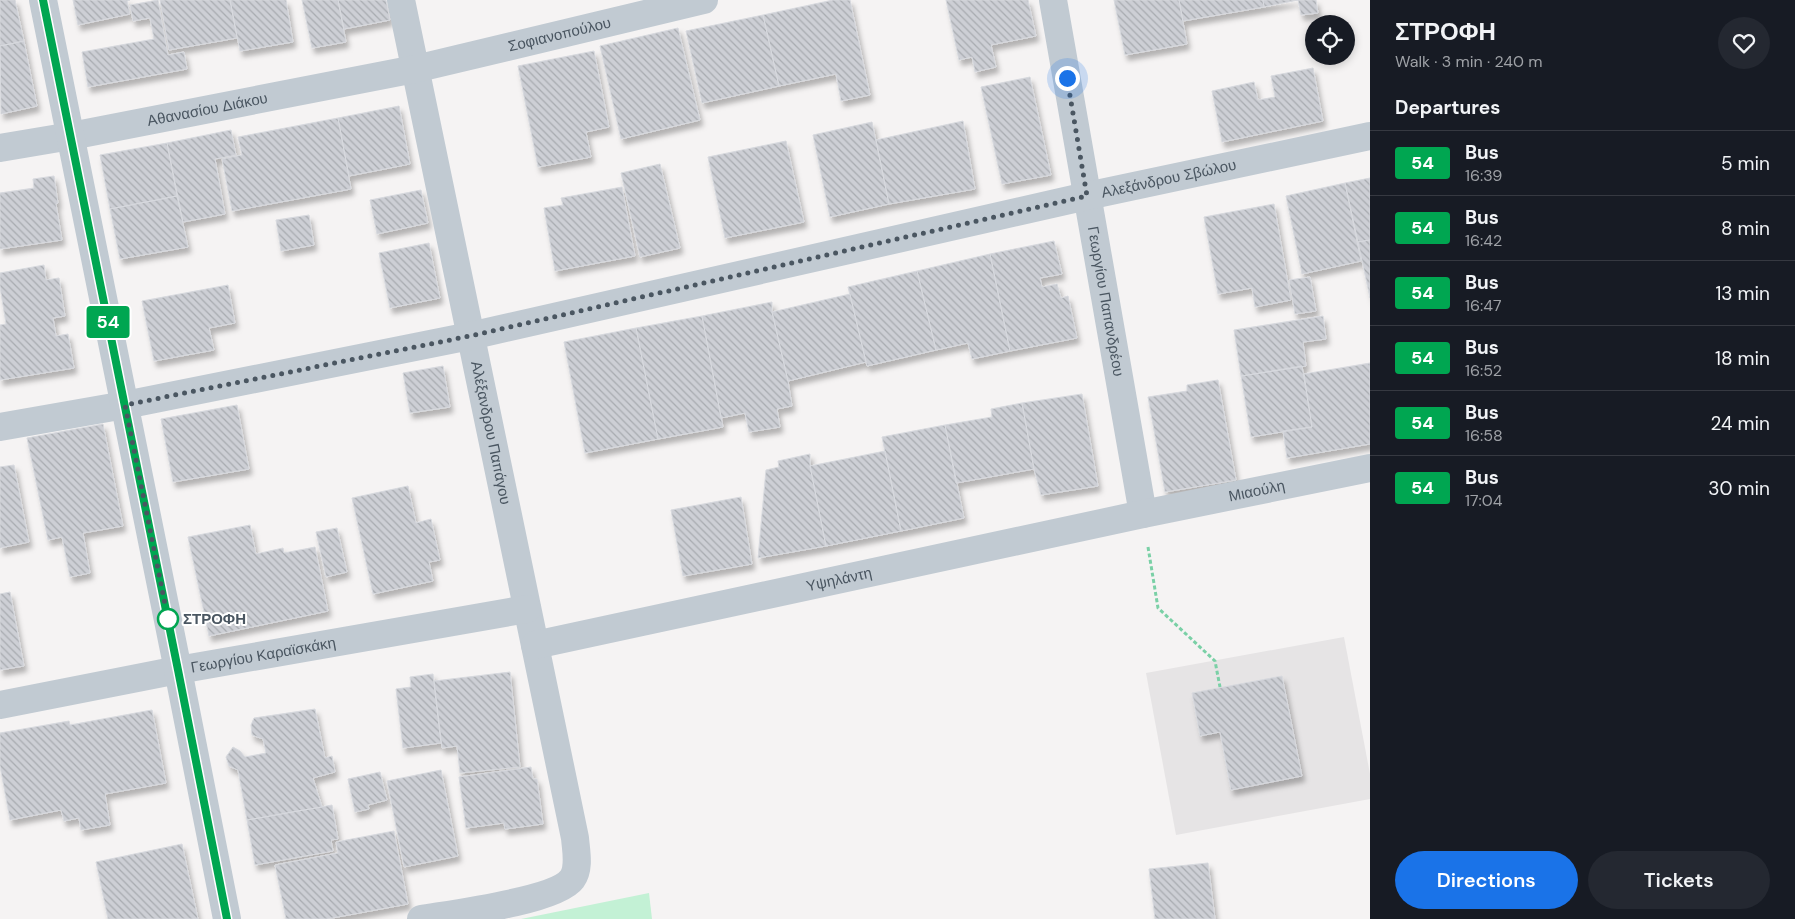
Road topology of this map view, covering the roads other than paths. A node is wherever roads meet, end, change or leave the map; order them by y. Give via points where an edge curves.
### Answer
1 (43, 0) edge
2 (401, 0) edge
3 (704, 0) edge
4 (1053, 0) edge
5 (415, 69) junction
6 (70, 136) junction
7 (1370, 136) edge
8 (0, 148) edge
9 (1087, 196) junction
10 (470, 336) junction
11 (125, 405) junction
12 (0, 427) edge
13 (1370, 468) edge
14 (1143, 514) junction
15 (527, 609) junction
16 (535, 645) junction
17 (178, 670) junction
18 (0, 705) edge
19 (227, 919) edge
20 (421, 919) edge

1 - 6 street
2 - 5 street, Αλέξανδρου Παπάγου
3 - 5 street, Σοφιανοπούλου
4 - 9 street, Γεωργίου Παπανδρέου
5 - 6 street, Αθανασίου Διάκου
5 - 10 street, Αλέξανδρου Παπάγου
6 - 8 street, Αθανασίου Διάκου
6 - 11 street
7 - 9 street, Αλεξάνδρου Σβώλου
9 - 10 street, Αλεξάνδρου Σβώλου
9 - 14 street, Γεωργίου Παπανδρέου
10 - 11 street, Αλεξάνδρου Σβώλου
10 - 15 street, Αλέξανδρου Παπάγου
11 - 12 street, Αλεξάνδρου Σβώλου
11 - 17 street
13 - 14 street, Μιαούλη
14 - 16 street, Υψηλάντη
15 - 16 street, Αλέξανδρου Παπάγου
15 - 17 street, Γεωργίου Καραϊσκάκη
16 - 20 street, Αλέξανδρου Παπάγου via 574,838 577,868 566,885 547,894
17 - 18 street, Γεωργίου Καραϊσκάκη
17 - 19 street

